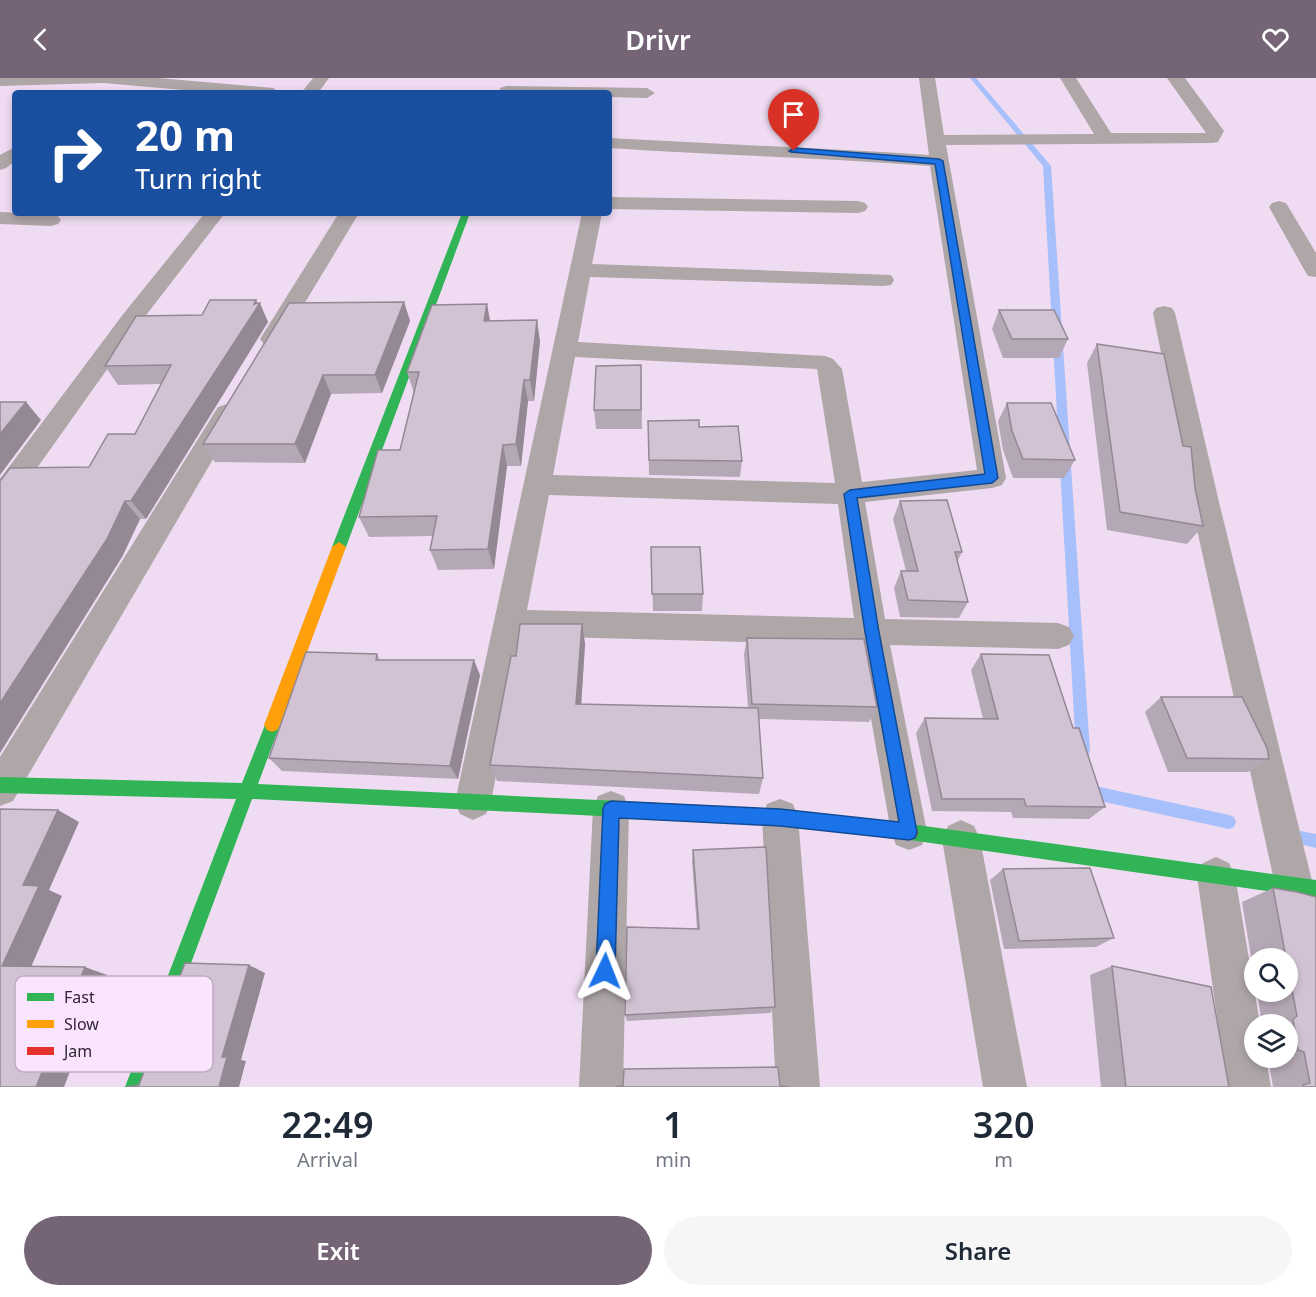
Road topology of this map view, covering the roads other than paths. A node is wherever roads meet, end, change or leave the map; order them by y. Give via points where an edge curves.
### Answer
1 (104, 78) edge
2 (321, 78) edge
3 (927, 78) edge
4 (1068, 78) edge
5 (1175, 78) edge
6 (0, 81) edge
7 (195, 86) edge
8 (508, 87) edge
9 (90, 90) edge
10 (240, 90) edge
11 (311, 90) edge
12 (578, 90) edge
13 (612, 91) edge
14 (647, 93) dead end
15 (1106, 139) junction
16 (612, 143) edge
17 (938, 151) junction
18 (12, 154) edge
19 (0, 164) edge
20 (612, 202) edge
21 (858, 207) dead end
22 (1279, 207) dead end
23 (213, 216) edge
24 (347, 216) edge
25 (465, 216) edge
26 (591, 216) edge
27 (0, 218) edge
28 (51, 220) dead end
29 (580, 270) junction
30 (1316, 271) edge
31 (883, 280) dead end
32 (1164, 313) dead end
33 (564, 349) junction
34 (260, 360) edge
35 (241, 390) edge
36 (538, 485) junction
37 (850, 494) junction
38 (0, 500) edge
39 (510, 623) junction
40 (872, 632) junction
41 (1058, 636) dead end
42 (1, 787) edge
43 (248, 791) junction
44 (473, 802) junction
45 (611, 809) junction
46 (780, 817) junction
47 (909, 832) junction
48 (961, 839) junction
49 (1216, 876) junction
50 (1305, 887) edge
51 (177, 976) edge
52 (141, 1072) edge
53 (135, 1087) edge
54 (601, 1087) edge
55 (798, 1087) edge
56 (1005, 1087) edge
57 (1249, 1087) edge

1 - 6 street
1 - 7 street
1 - 9 street
2 - 11 street
3 - 17 street
4 - 15 street
5 - 15 street via 1215,131 1212,138
7 - 10 street
8 - 12 street
13 - 14 street
15 - 17 street via 1014,140
16 - 17 street via 757,152
17 - 37 street via 992,478
18 - 19 street
20 - 21 street
22 - 30 street
23 - 38 street via 132,318
24 - 34 street
25 - 43 street
26 - 29 street
27 - 28 street
29 - 31 street
29 - 33 street
32 - 50 street via 1205,502
33 - 36 street
33 - 37 street via 825,364 830,369
35 - 42 street
36 - 37 street
36 - 39 street
37 - 40 street
39 - 40 street
39 - 44 street
40 - 41 street
40 - 47 street
42 - 43 street
43 - 44 street
43 - 51 street
44 - 45 street
45 - 46 street
45 - 54 street
46 - 47 street
46 - 55 street
47 - 48 street
48 - 49 street
48 - 56 street
49 - 50 street
49 - 57 street
52 - 53 street

